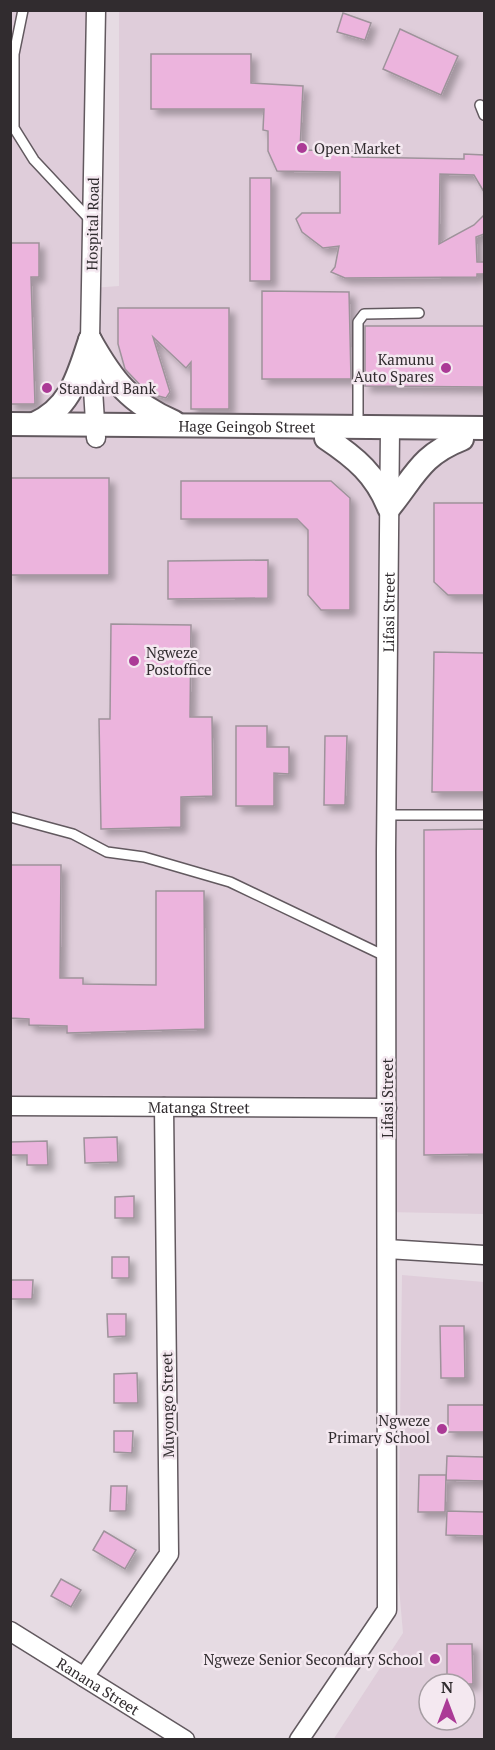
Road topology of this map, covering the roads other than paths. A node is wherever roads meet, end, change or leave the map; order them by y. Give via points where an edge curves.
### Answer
1 (23, 10) edge
2 (96, 10) edge
3 (480, 105) dead end
4 (484, 115) edge
5 (92, 223) junction
6 (419, 313) dead end
7 (90, 339) junction
8 (22, 424) edge
9 (183, 425) junction
10 (358, 428) junction
11 (484, 428) edge
12 (96, 431) junction
13 (390, 434) junction
14 (326, 438) junction
15 (10, 439) edge
16 (473, 439) edge
17 (389, 508) junction
18 (387, 815) junction
19 (484, 815) edge
20 (10, 817) edge
21 (387, 957) junction
22 (10, 1106) edge
23 (164, 1107) junction
24 (387, 1108) junction
25 (387, 1249) junction
26 (484, 1255) edge
27 (10, 1631) edge
28 (84, 1677) junction
29 (185, 1740) edge
30 (299, 1740) edge

1 - 5 lane via 14,54 14,128 34,160
2 - 5 street, Hospital Road
3 - 4 lane
5 - 7 street, Hospital Road
6 - 10 lane via 364,314 358,322
7 - 8 street via 75,386 63,405 50,417
7 - 9 street via 123,390 142,406
7 - 12 street, Hospital Road
8 - 12 street, Hage Geingob Street
9 - 10 street, Hage Geingob Street
9 - 12 street, Hage Geingob Street
10 - 13 street, Hage Geingob Street
11 - 13 street, Hage Geingob Street
12 - 14 street, Hage Geingob Street
12 - 15 street, Hage Geingob Street
13 - 14 street, Hage Geingob Street
13 - 16 street, Hage Geingob Street
13 - 17 street, Lifasi Street
14 - 17 street via 347,452 380,486
16 - 17 street via 442,447 427,457
17 - 18 street, Lifasi Street
18 - 19 lane
18 - 21 street, Lifasi Street
20 - 21 lane via 73,834 107,852 144,857 230,882
21 - 24 street, Lifasi Street
22 - 23 street, Matanga Street
23 - 24 street, Matanga Street
23 - 28 street, Muyongo Street via 169,1554
24 - 25 street, Lifasi Street
25 - 26 street
25 - 30 street, Lifasi Street via 387,1611
27 - 28 street, Ranana Street
28 - 29 street, Ranana Street

